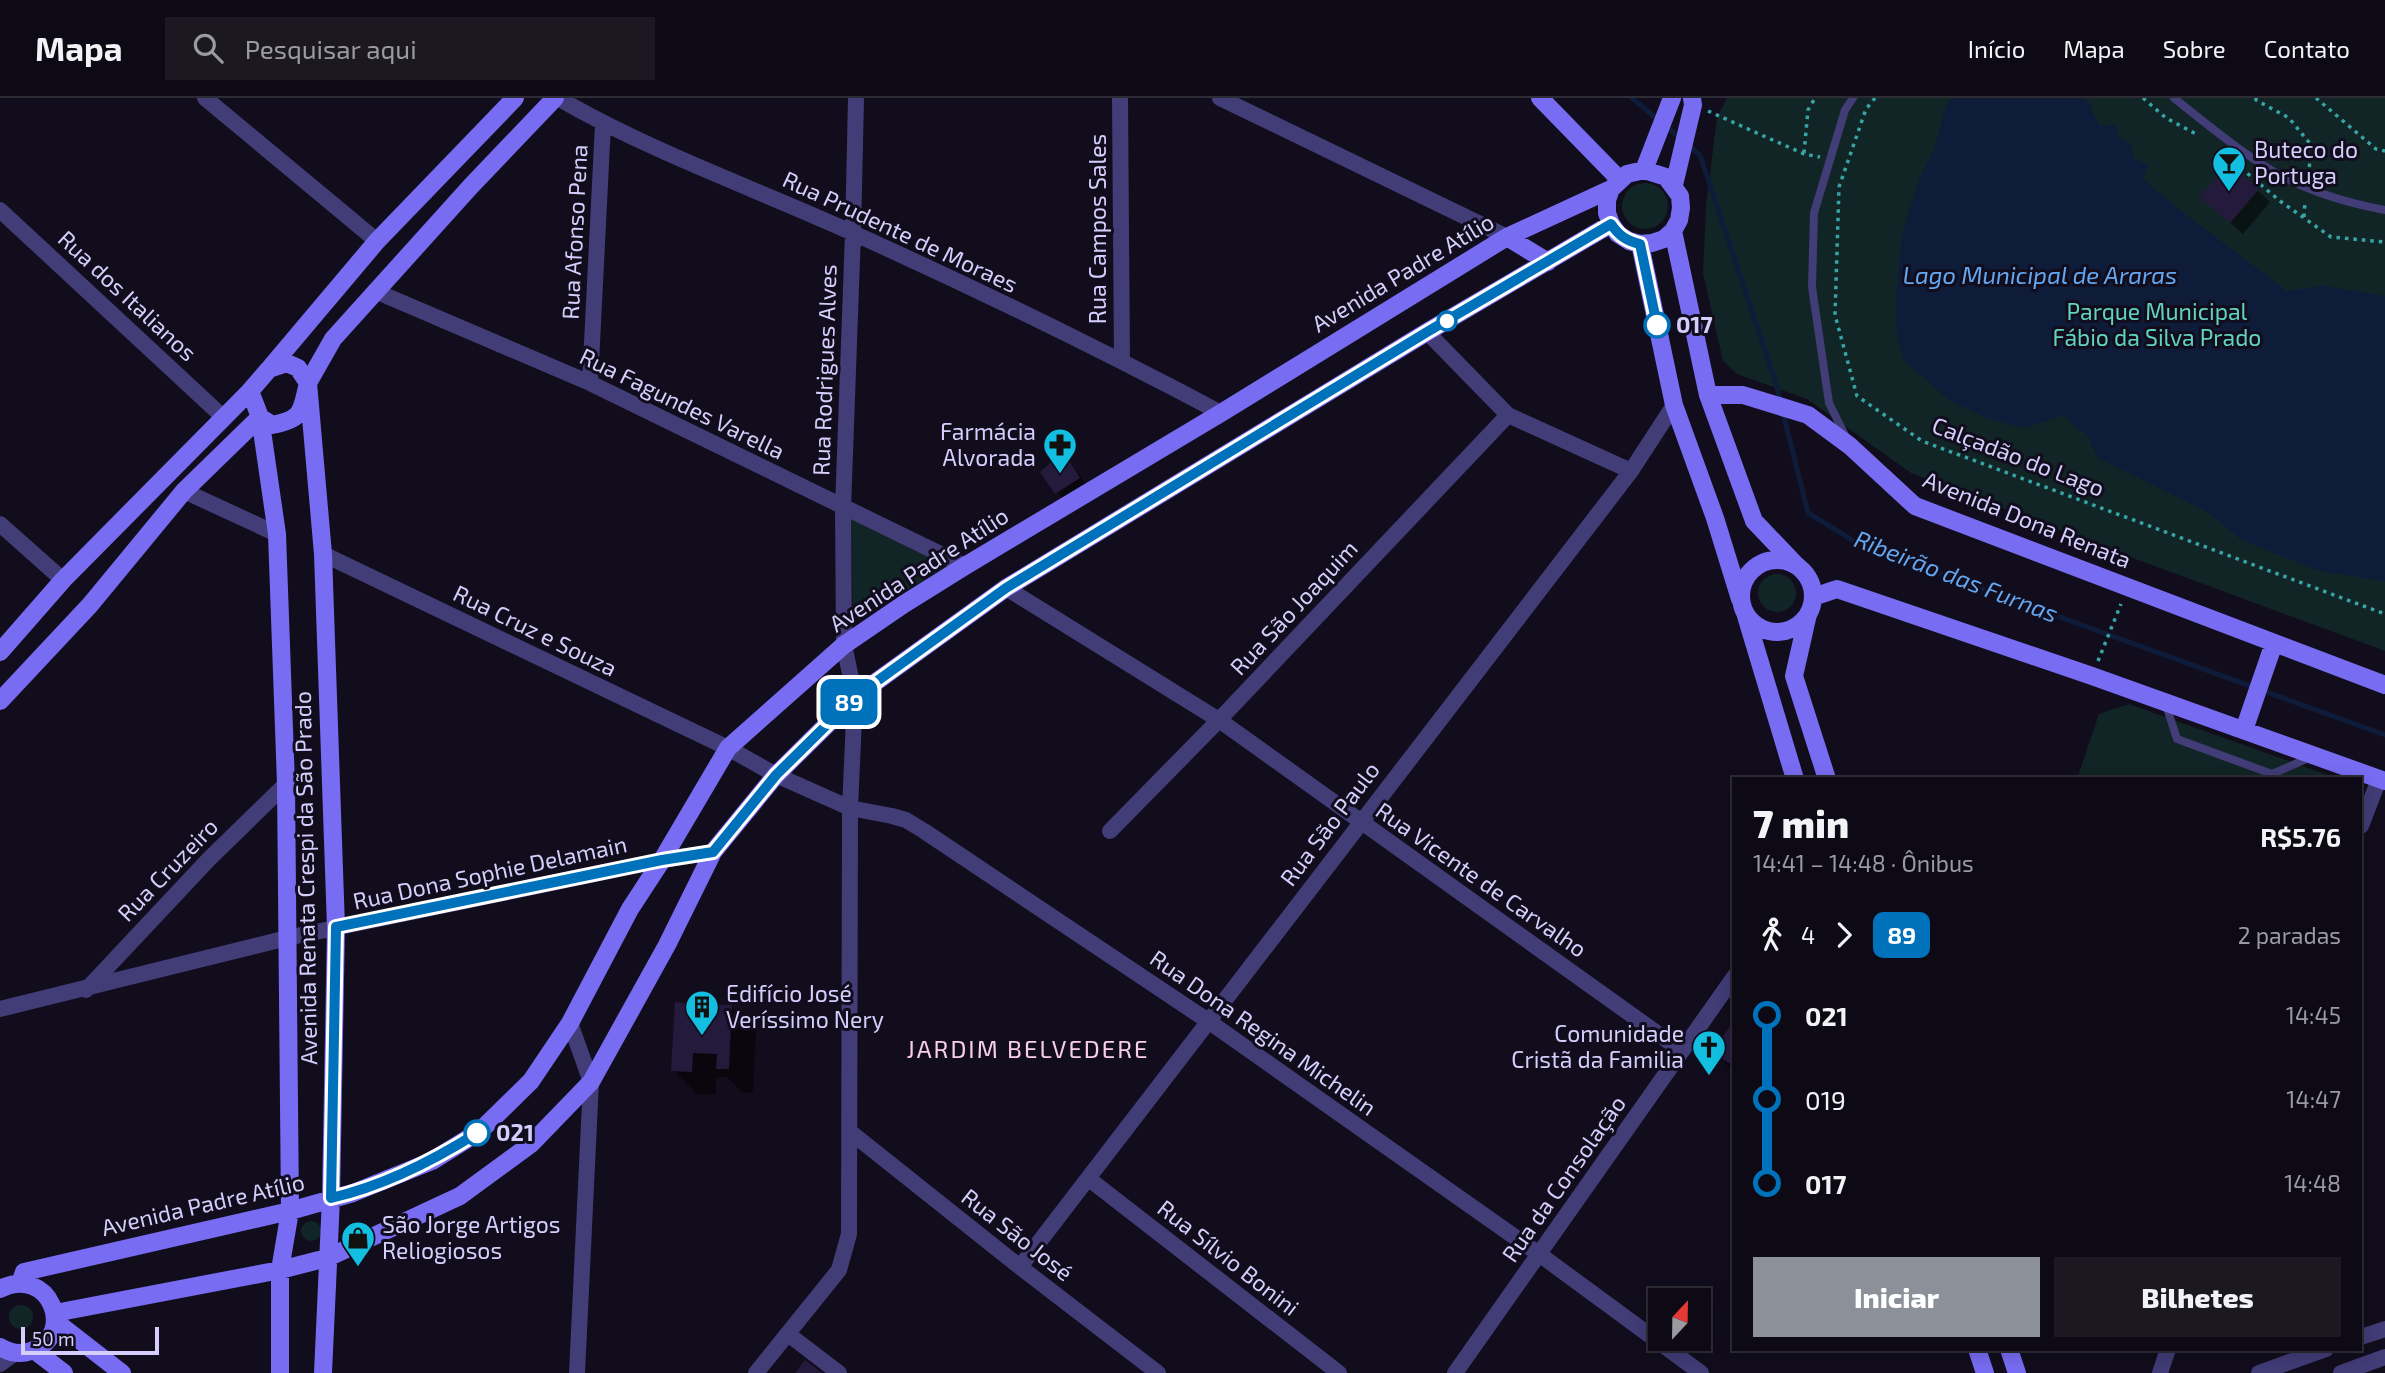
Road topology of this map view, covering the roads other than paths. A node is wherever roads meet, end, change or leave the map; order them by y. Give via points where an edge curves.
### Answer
1 (515, 98) edge
2 (556, 98) edge
3 (856, 98) edge
4 (1120, 98) edge
5 (1220, 98) edge
6 (1540, 98) edge
7 (1672, 98) edge
8 (1853, 98) edge
9 (2174, 98) edge
10 (1694, 100) edge
11 (214, 101) edge
12 (603, 124) junction
13 (1644, 170) junction
14 (1615, 184) junction
15 (1674, 185) junction
16 (0, 210) edge
17 (2385, 210) edge
18 (1611, 224) junction
19 (1673, 231) junction
20 (853, 233) junction
21 (1507, 237) junction
22 (377, 241) junction
23 (1640, 244) junction
24 (1548, 262) junction
25 (375, 291) junction
26 (1427, 332) junction
27 (1122, 360) junction
28 (269, 369) junction
29 (308, 383) junction
30 (590, 383) junction
31 (250, 391) junction
32 (1708, 395) junction
33 (1674, 405) junction
34 (1221, 413) junction
35 (1508, 415) junction
36 (223, 416) junction
37 (260, 417) junction
38 (1850, 446) junction
39 (1631, 471) junction
40 (184, 491) junction
41 (843, 508) junction
42 (0, 524) edge
43 (277, 534) junction
44 (323, 554) junction
45 (1796, 565) junction
46 (965, 566) junction
47 (63, 580) junction
48 (1006, 588) junction
49 (1811, 605) junction
50 (1743, 607) junction
51 (2274, 643) junction
52 (844, 645) junction
53 (0, 652) edge
54 (2385, 685) edge
55 (855, 697) junction
56 (0, 701) edge
57 (2165, 702) junction
58 (1219, 720) junction
59 (2244, 730) junction
60 (728, 748) junction
61 (2314, 755) junction
62 (776, 775) junction
63 (1794, 777) edge
64 (1826, 777) edge
65 (2382, 780) edge
66 (286, 784) junction
67 (850, 808) junction
68 (1360, 822) junction
69 (2362, 824) edge
70 (1110, 831) dead end
71 (713, 852) junction
72 (662, 860) junction
73 (336, 927) junction
74 (287, 938) junction
75 (1732, 980) edge
76 (86, 990) junction
77 (0, 1009) edge
78 (1208, 1021) junction
79 (570, 1023) junction
80 (1682, 1051) junction
81 (591, 1082) junction
82 (849, 1131) junction
83 (1089, 1179) junction
84 (331, 1198) junction
85 (290, 1211) junction
86 (1539, 1254) junction
87 (327, 1258) junction
88 (1020, 1267) junction
89 (280, 1270) junction
90 (7, 1283) edge
91 (55, 1317) junction
92 (2385, 1329) edge
93 (788, 1334) junction
94 (2362, 1337) edge
95 (7, 1350) edge
96 (34, 1350) junction
97 (1978, 1351) edge
98 (2010, 1351) edge
99 (2167, 1351) edge
100 (2320, 1351) edge
101 (2385, 1357) edge
102 (0, 1364) edge
103 (64, 1373) edge
104 (122, 1373) edge
105 (280, 1373) edge
106 (323, 1373) edge
107 (577, 1373) edge
108 (756, 1373) edge
109 (839, 1373) edge
110 (1158, 1373) edge
111 (1339, 1373) edge
112 (1455, 1373) edge
113 (1701, 1373) edge
114 (1985, 1373) edge
115 (2017, 1373) edge
116 (2160, 1373) edge
117 (2259, 1373) edge
118 (2341, 1373) edge

1 - 22 street
2 - 12 street, Rua Prudente de Moraes
2 - 25 street
3 - 20 street, Rua Rodrigues Alves
4 - 27 street, Rua Campos Sales
5 - 21 street
6 - 14 street
7 - 13 street
8 - 38 lane via 1845,110 1814,214 1811,287 1829,403
9 - 17 lane via 2261,164 2346,202
10 - 15 street
11 - 22 street
12 - 20 street, Rua Prudente de Moraes
12 - 30 street, Rua Afonso Pena
13 - 14 street via 1627,174
13 - 15 street via 1666,177
14 - 18 street via 1607,200
14 - 21 street, Avenida Padre Atílio
15 - 19 street via 1681,208
16 - 36 street, Rua dos Italianos
18 - 23 street via 1618,234
18 - 24 street
19 - 23 street via 1664,239
19 - 32 street
20 - 27 street, Rua Prudente de Moraes
20 - 41 street, Rua Rodrigues Alves
21 - 24 street
21 - 34 street, Avenida Padre Atílio
22 - 28 street
23 - 33 street
24 - 26 street
25 - 29 street via 333,338
25 - 30 street, Rua Fagundes Varella
26 - 35 street
26 - 48 street
27 - 34 street, Rua Prudente de Moraes
28 - 29 street via 287,363 298,368
28 - 31 street
29 - 37 street via 301,411 292,421 272,425
29 - 44 street, Avenida Renata Crespi da São Prado
30 - 41 street, Rua Fagundes Varella
31 - 36 street
31 - 37 street
32 - 38 street, Avenida Dona Renata via 1743,395 1808,415
32 - 45 street via 1754,521
33 - 39 street, Rua São Paulo
33 - 50 street
34 - 46 street, Avenida Padre Atílio
35 - 39 street
35 - 58 street, Rua São Joaquim
36 - 47 street
37 - 40 street
37 - 43 street, Avenida Renata Crespi da São Prado
38 - 51 street, Avenida Dona Renata via 1915,506
39 - 68 street, Rua São Paulo
40 - 43 street
40 - 56 street via 90,605
41 - 46 street, Rua Fagundes Varella
41 - 52 street, Rua Rodrigues Alves
42 - 47 street
43 - 66 street, Avenida Renata Crespi da São Prado
44 - 60 street, Rua Cruz e Souza
44 - 73 street, Avenida Renata Crespi da São Prado
45 - 49 street via 1809,579
45 - 50 street via 1774,559 1753,568 1745,576
46 - 52 street, Avenida Padre Atílio
47 - 53 street
48 - 55 street
48 - 58 street, Rua Vicente de Carvalho
49 - 50 street via 1801,623 1778,632 1755,625
49 - 57 street via 1837,589
49 - 64 street via 1794,676
50 - 63 street
51 - 54 street, Avenida Dona Renata
51 - 59 street
52 - 55 street, Rua Rodrigues Alves
52 - 60 street, Avenida Padre Atílio
55 - 62 street
55 - 67 street, Rua Rodrigues Alves
57 - 59 street
57 - 61 lane via 2178,739 2272,774
58 - 68 street, Rua Vicente de Carvalho
58 - 70 street, Rua São Joaquim
59 - 61 street
60 - 62 street, Rua Cruz e Souza
60 - 72 street, Avenida Padre Atílio
61 - 65 street
62 - 67 street, Rua Dona Regina Michelin
62 - 71 street
65 - 69 street
66 - 74 street, Avenida Renata Crespi da São Prado
66 - 76 street, Rua Cruzeiro
67 - 78 street, Rua Dona Regina Michelin via 906,820
67 - 82 street, Rua Rodrigues Alves
68 - 78 street, Rua São Paulo
68 - 80 street, Rua Vicente de Carvalho
71 - 72 street, Rua Dona Sophie Delamain
71 - 81 street
72 - 73 street, Rua Dona Sophie Delamain
72 - 79 street, Avenida Padre Atílio via 629,909
73 - 74 street, Rua Dona Sophie Delamain
73 - 84 street, Avenida Renata Crespi da São Prado
74 - 76 street, Rua Dona Sophie Delamain
74 - 85 street, Avenida Renata Crespi da São Prado
75 - 80 street, Rua da Consolação
76 - 77 street, Rua Dona Sophie Delamain
78 - 83 street, Rua São Paulo
78 - 86 street, Rua Dona Regina Michelin
79 - 81 street
79 - 84 street, Avenida Padre Atílio via 531,1081 480,1131 432,1161
80 - 86 street, Rua da Consolação
81 - 87 street via 531,1144 460,1196
81 - 107 street
82 - 88 street, Rua São José
82 - 93 street, Rua Rodrigues Alves via 849,1234 839,1269
83 - 88 street, Rua São Paulo
83 - 111 street, Rua Sílvio Bonini
84 - 85 street, Avenida Padre Atílio
84 - 87 street, Avenida Renata Crespi da São Prado
85 - 89 street, Avenida Renata Crespi da São Prado
85 - 90 street, Avenida Padre Atílio via 24,1272
86 - 112 street, Rua da Consolação
86 - 113 street, Rua Dona Regina Michelin
87 - 89 street
87 - 106 street, Avenida Renata Crespi da São Prado
88 - 110 street, Rua São José
89 - 91 street
89 - 105 street, Avenida Renata Crespi da São Prado
90 - 91 street via 39,1289 52,1304
91 - 96 street via 49,1339
91 - 104 street
92 - 94 street
93 - 108 street, Rua Rodrigues Alves
93 - 109 street
95 - 96 street
95 - 102 street
96 - 103 street
97 - 114 street
98 - 115 street
99 - 116 street
100 - 117 street
101 - 118 street

